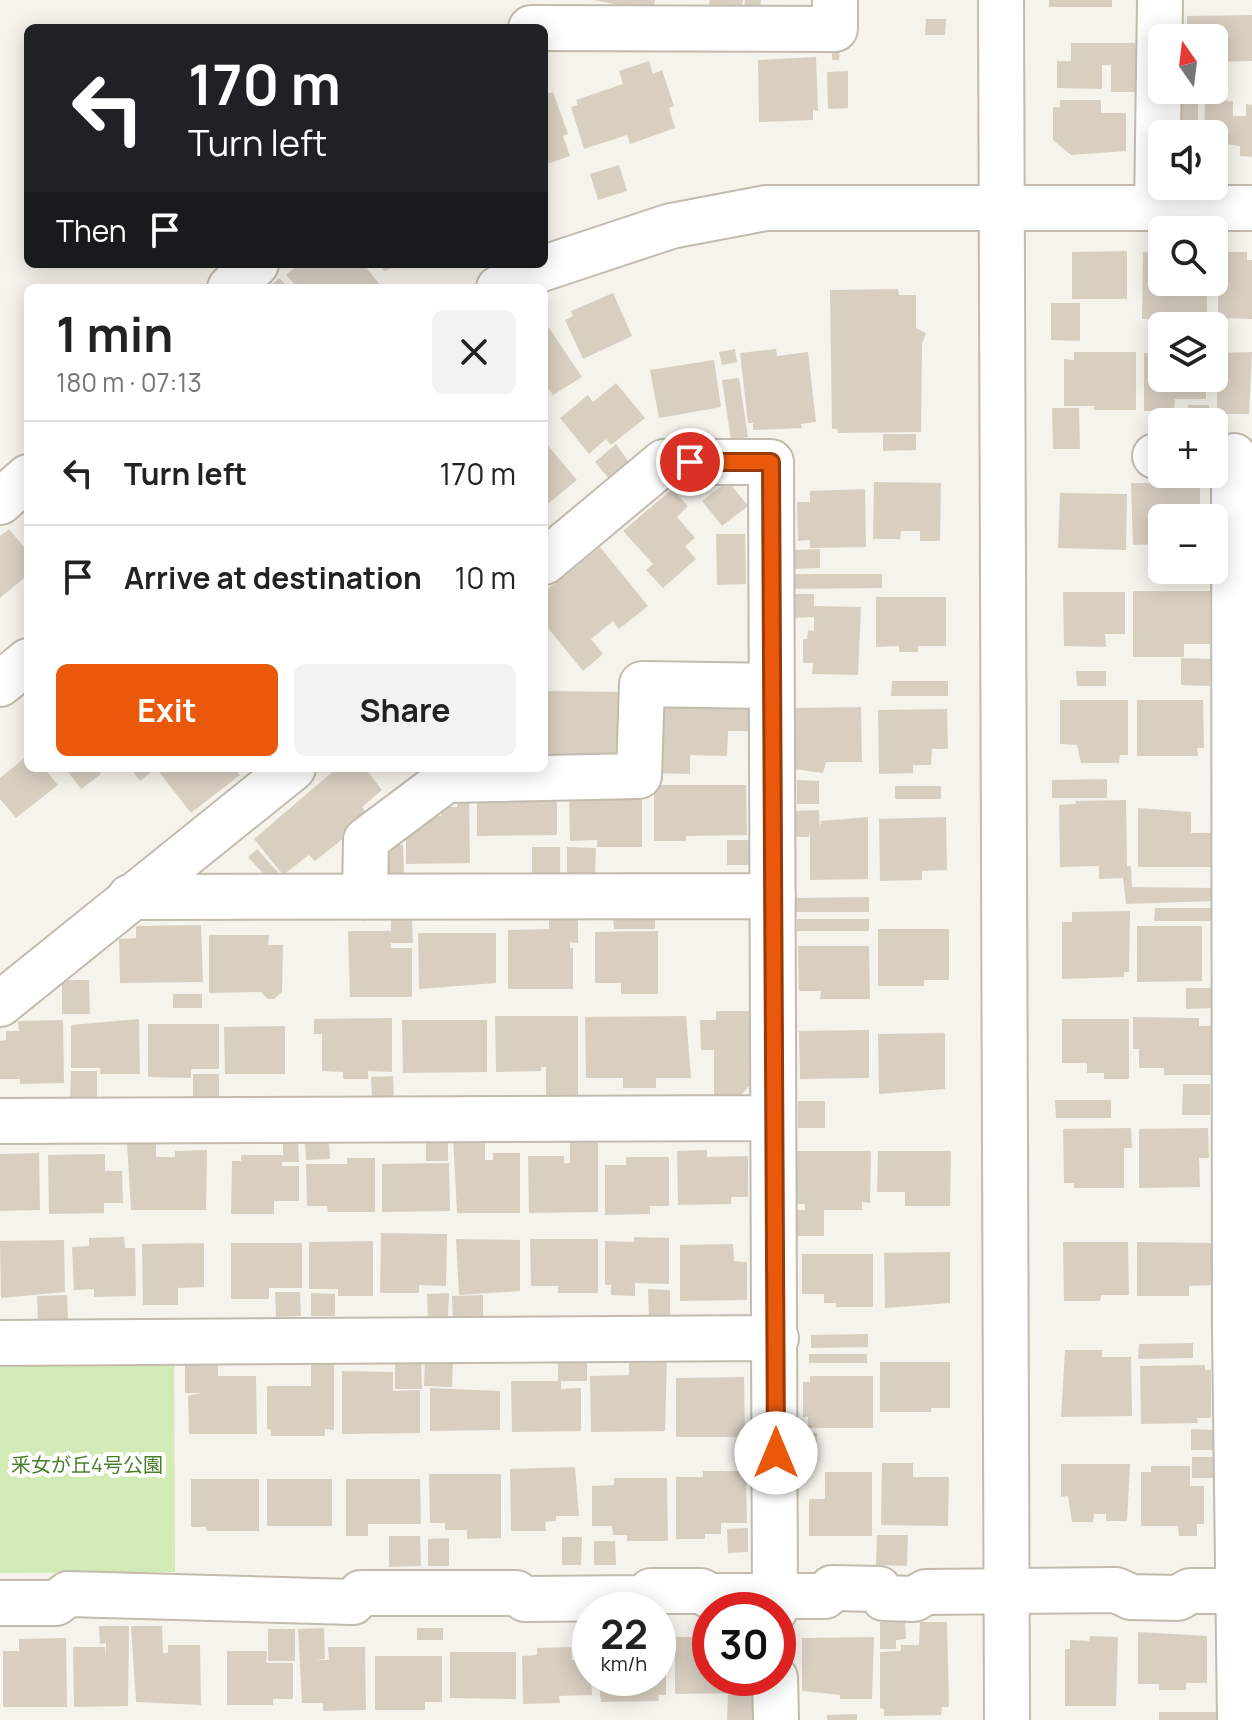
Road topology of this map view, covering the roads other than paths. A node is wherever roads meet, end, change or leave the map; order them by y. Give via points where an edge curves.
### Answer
1 (542, 0) edge
2 (835, 0) edge
3 (1001, 0) edge
4 (1160, 0) edge
5 (533, 24) edge
6 (548, 28) edge
7 (1252, 208) edge
8 (1157, 209) junction
9 (1001, 210) junction
10 (548, 267) edge
11 (252, 268) edge
12 (544, 268) edge
13 (234, 284) edge
14 (507, 284) edge
15 (1233, 456) edge
16 (24, 481) edge
17 (0, 502) edge
18 (548, 559) edge
19 (24, 664) edge
20 (1242, 672) edge
21 (0, 684) edge
22 (772, 686) junction
23 (288, 772) edge
24 (1243, 892) edge
25 (773, 896) junction
26 (130, 897) junction
27 (365, 897) junction
28 (0, 1004) edge
29 (1243, 1113) edge
30 (773, 1118) junction
31 (0, 1121) edge
32 (1243, 1330) edge
33 (776, 1338) junction
34 (0, 1343) edge
35 (1245, 1591) edge
36 (703, 1592) edge
37 (775, 1592) edge
38 (1006, 1593) junction
39 (796, 1600) edge
40 (0, 1603) edge
41 (775, 1696) edge
42 (776, 1720) edge
43 (1007, 1720) edge
44 (1240, 1720) edge

1 - 5 street
2 - 6 street via 835,29
3 - 9 street
4 - 8 street
7 - 8 street
8 - 9 street
9 - 10 street via 766,208 644,234
9 - 38 street
11 - 13 street
12 - 14 street
15 - 20 street
16 - 17 street
18 - 22 street via 664,462 771,462
19 - 21 street
20 - 24 street
22 - 25 street
22 - 27 street via 642,684 639,776 446,780 366,840
23 - 26 street
24 - 29 street
25 - 27 street
25 - 30 street
26 - 27 street
26 - 28 street
29 - 32 street
30 - 31 street
30 - 33 street
32 - 35 street
33 - 34 street
33 - 37 street
35 - 38 street via 1190,1591 1178,1598 1131,1597 1116,1590
35 - 44 street
36 - 40 street via 525,1599 516,1593 361,1593 353,1602 68,1594 56,1603
38 - 39 street via 926,1592 914,1599 884,1598 879,1589 832,1588 825,1596
38 - 43 street
41 - 42 street

